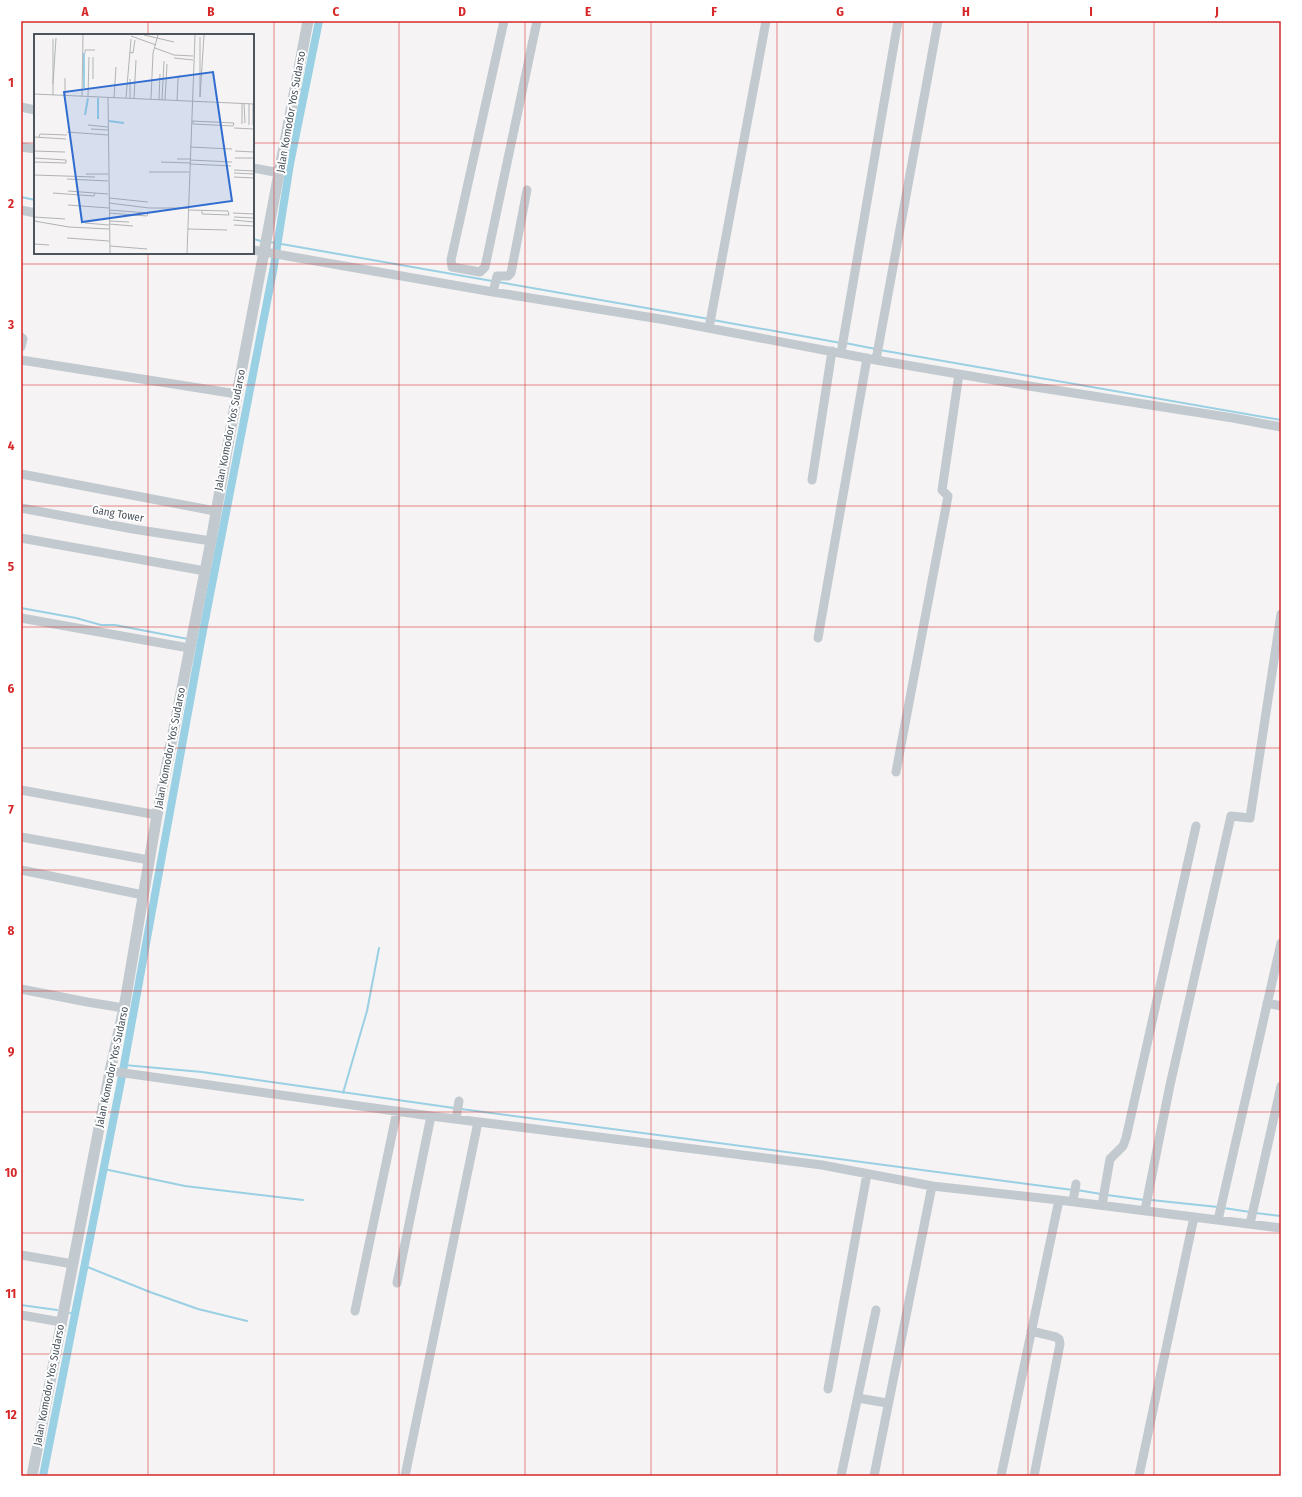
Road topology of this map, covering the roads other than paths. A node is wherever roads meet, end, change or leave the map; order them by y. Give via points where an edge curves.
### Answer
1 (308, 21) edge
2 (504, 21) edge
3 (537, 21) edge
4 (766, 21) edge
5 (898, 21) edge
6 (938, 21) edge
7 (21, 107) edge
8 (34, 110) edge
9 (21, 147) edge
10 (34, 149) edge
11 (254, 168) edge
12 (280, 174) junction
13 (527, 190) dead end
14 (21, 210) edge
15 (34, 213) edge
16 (254, 250) edge
17 (267, 251) junction
18 (459, 270) junction
19 (456, 284) junction
20 (494, 288) junction
21 (710, 326) junction
22 (21, 337) edge
23 (21, 347) edge
24 (838, 351) junction
25 (867, 358) junction
26 (877, 358) junction
27 (21, 360) edge
28 (959, 374) junction
29 (237, 394) junction
30 (1281, 427) edge
31 (21, 474) edge
32 (812, 480) dead end
33 (21, 508) edge
34 (215, 511) junction
35 (21, 538) edge
36 (211, 541) junction
37 (205, 571) junction
38 (1281, 614) edge
39 (21, 618) edge
40 (818, 638) dead end
41 (190, 642) junction
42 (896, 772) dead end
43 (21, 790) edge
44 (157, 815) junction
45 (1196, 826) dead end
46 (21, 837) edge
47 (149, 860) junction
48 (21, 870) edge
49 (143, 895) junction
50 (1281, 942) edge
51 (21, 989) edge
52 (1267, 1003) junction
53 (1281, 1006) edge
54 (124, 1008) junction
55 (112, 1071) junction
56 (1281, 1086) edge
57 (459, 1102) dead end
58 (398, 1111) junction
59 (431, 1116) junction
60 (456, 1116) junction
61 (478, 1122) junction
62 (867, 1174) junction
63 (1076, 1185) dead end
64 (932, 1186) junction
65 (1074, 1198) junction
66 (1059, 1200) junction
67 (1102, 1202) junction
68 (1145, 1208) junction
69 (1194, 1216) junction
70 (1219, 1216) junction
71 (1251, 1220) junction
72 (1281, 1228) edge
73 (21, 1255) edge
74 (73, 1264) junction
75 (397, 1284) dead end
76 (876, 1310) dead end
77 (355, 1311) dead end
78 (21, 1315) edge
79 (62, 1322) junction
80 (1031, 1331) junction
81 (828, 1389) dead end
82 (858, 1398) junction
83 (888, 1403) junction
84 (32, 1476) edge
85 (405, 1476) edge
86 (841, 1476) edge
87 (874, 1476) edge
88 (1001, 1476) edge
89 (1034, 1476) edge
90 (1140, 1476) edge

1 - 12 street, Jalan Komodor Yos Sudarso
2 - 18 street via 451,260 452,267
3 - 18 street via 485,267 480,272
4 - 21 street
5 - 24 street via 843,338
6 - 26 street
7 - 8 street
9 - 10 street
11 - 12 street
12 - 17 street, Jalan Komodor Yos Sudarso via 268,233
13 - 20 street via 510,273 508,276 497,276
14 - 15 street
16 - 17 street
17 - 19 street
17 - 29 street, Jalan Komodor Yos Sudarso
18 - 19 street
19 - 20 street
20 - 21 street
21 - 24 street
22 - 23 street
24 - 25 street
24 - 32 street
25 - 26 street
25 - 40 street
26 - 28 street
27 - 29 street
28 - 30 street
28 - 42 street via 942,490 948,496
29 - 34 street, Jalan Komodor Yos Sudarso
31 - 34 street
33 - 36 street, Gang Tower
34 - 36 street, Jalan Komodor Yos Sudarso
35 - 37 street
36 - 37 street, Jalan Komodor Yos Sudarso
37 - 41 street, Jalan Komodor Yos Sudarso
38 - 68 street via 1250,818 1231,816
39 - 41 street
41 - 44 street, Jalan Komodor Yos Sudarso
43 - 44 street
44 - 47 street, Jalan Komodor Yos Sudarso
45 - 67 street via 1126,1138 1123,1146 1111,1157
46 - 47 street
47 - 49 street, Jalan Komodor Yos Sudarso
48 - 49 street
49 - 54 street, Jalan Komodor Yos Sudarso
50 - 52 street
51 - 54 street
52 - 53 street
52 - 70 street
54 - 55 street, Jalan Komodor Yos Sudarso
55 - 58 street
55 - 74 street, Jalan Komodor Yos Sudarso
56 - 71 street
57 - 60 street
58 - 59 street
58 - 77 street
59 - 60 street
59 - 75 street
60 - 61 street
61 - 62 street via 806,1163
61 - 85 street
62 - 64 street
62 - 81 street
63 - 65 street
64 - 66 street
64 - 83 street
65 - 66 street
65 - 67 street
66 - 80 street
67 - 68 street
68 - 69 street
69 - 70 street
69 - 90 street
70 - 71 street
71 - 72 street
73 - 74 street
74 - 79 street, Jalan Komodor Yos Sudarso
76 - 82 street
78 - 79 street
79 - 84 street, Jalan Komodor Yos Sudarso
80 - 88 street
80 - 89 street via 1056,1337 1060,1344
82 - 83 street
82 - 86 street
83 - 87 street

